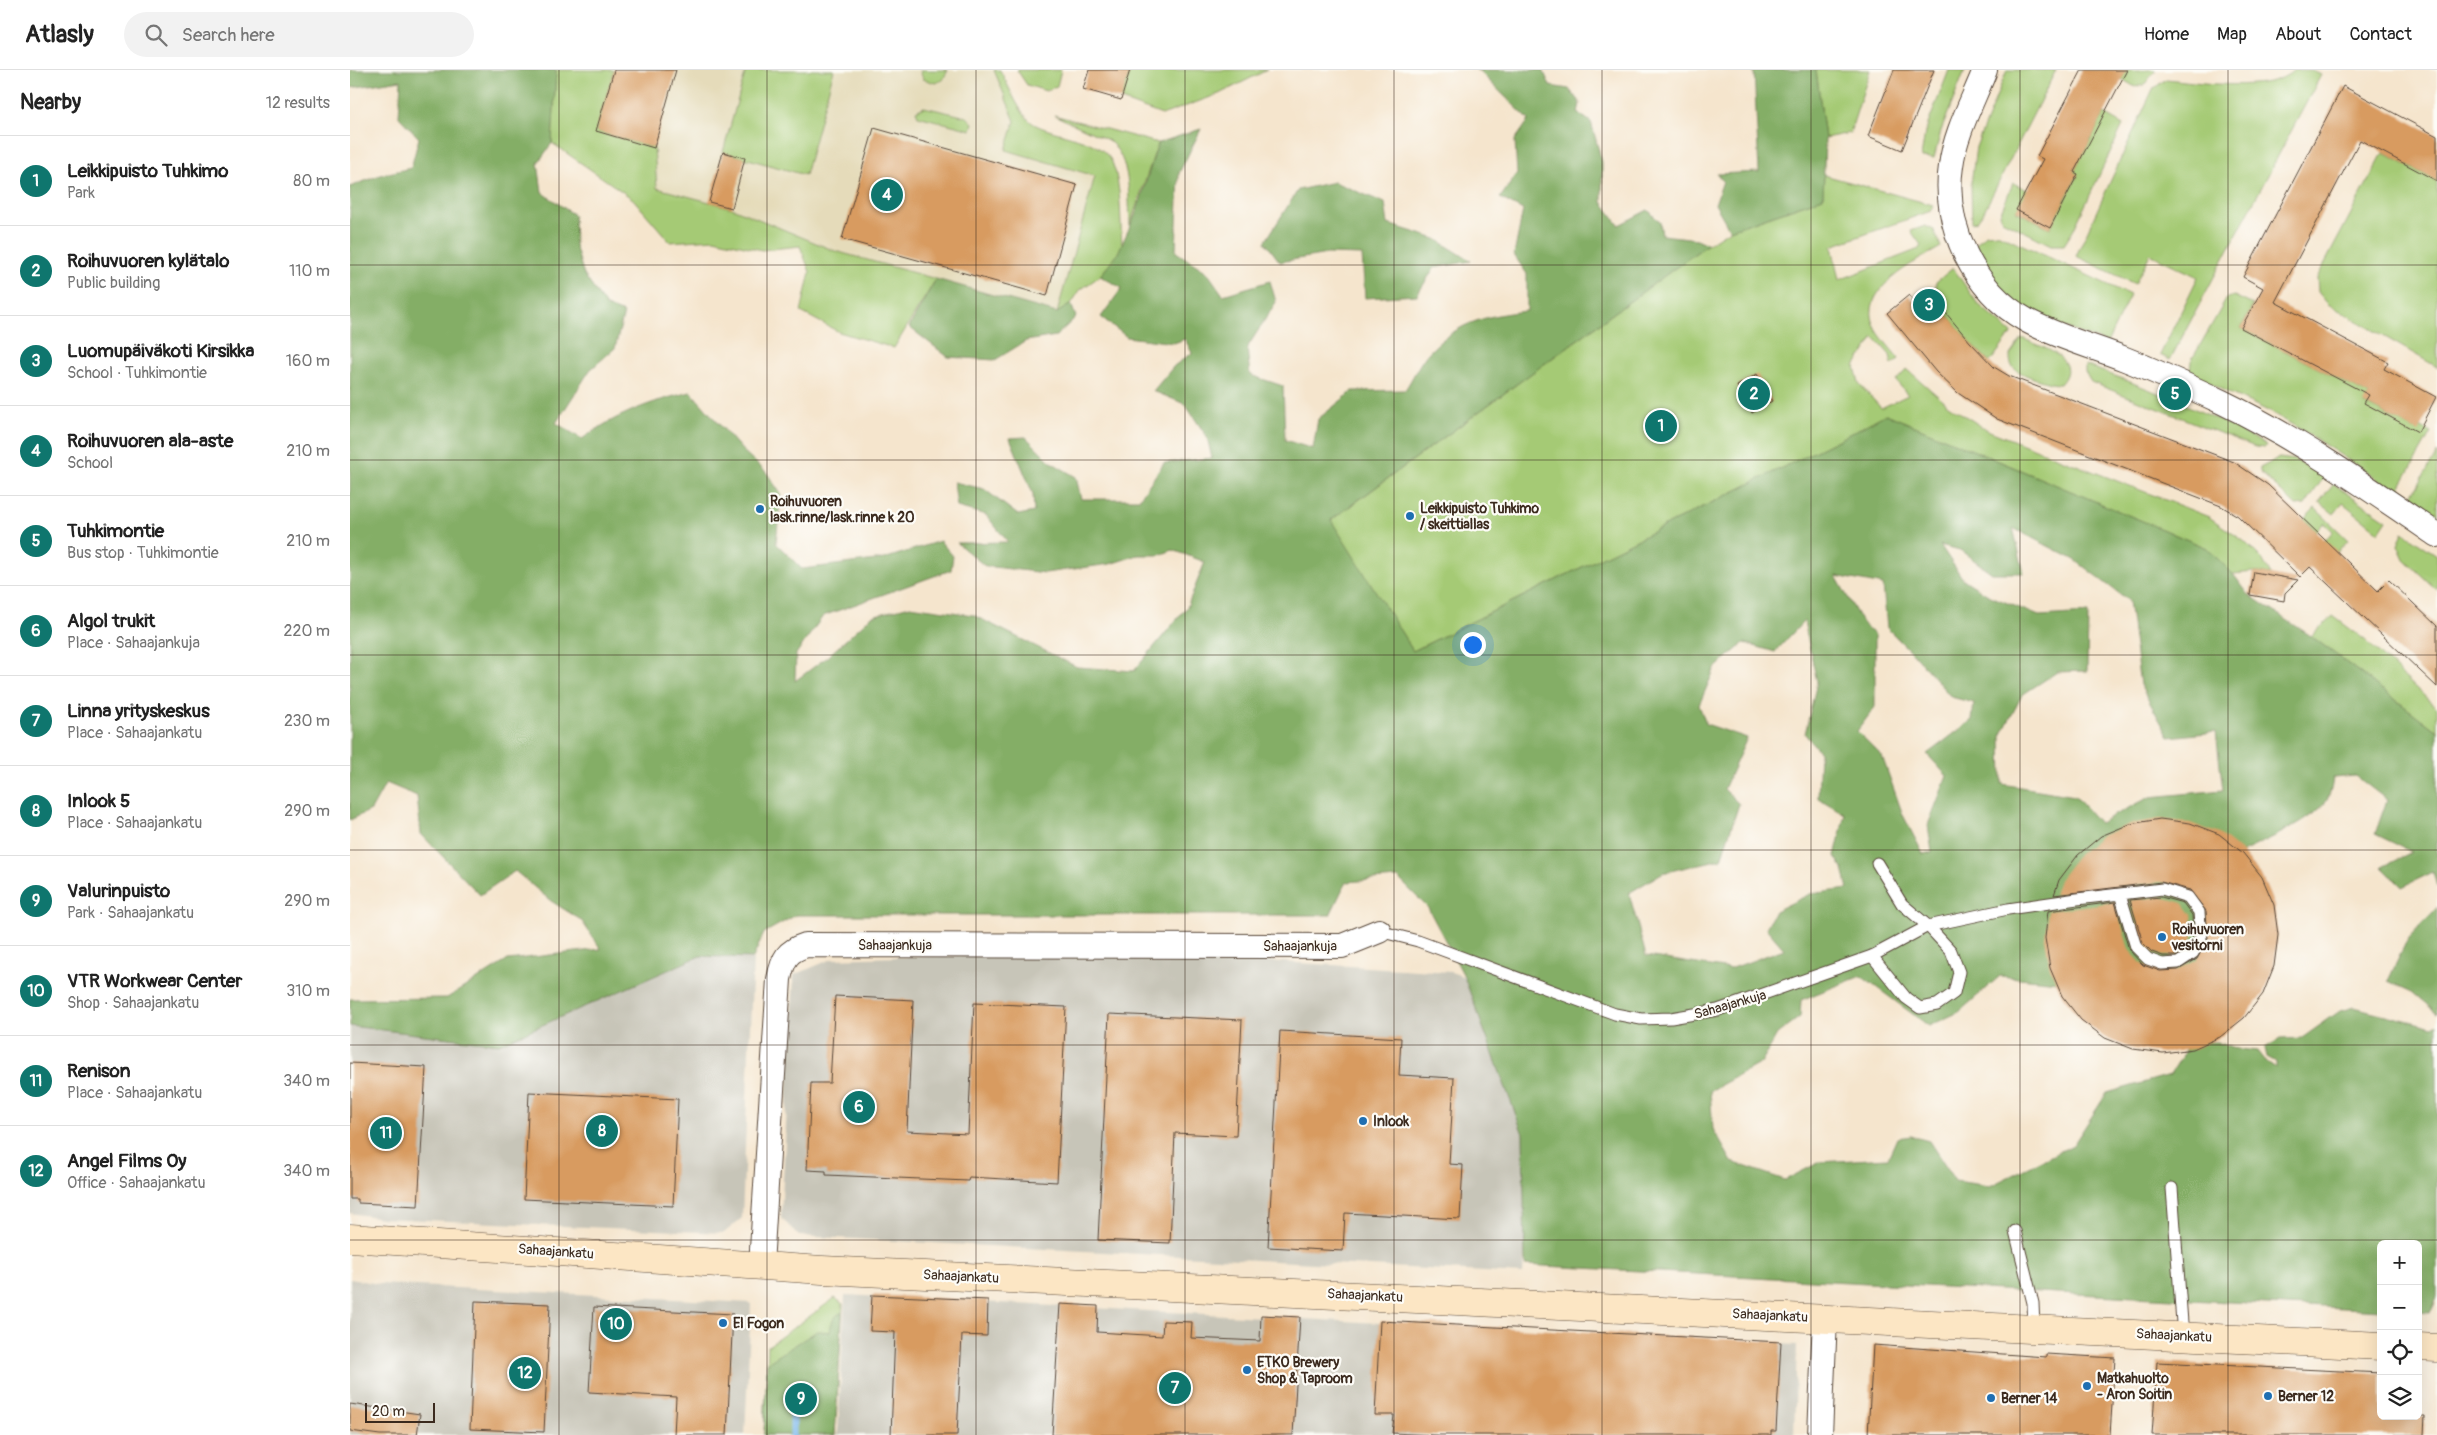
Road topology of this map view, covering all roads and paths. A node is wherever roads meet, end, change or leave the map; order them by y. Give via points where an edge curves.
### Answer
1 (1985, 70) edge
2 (2437, 535) edge
3 (1877, 863) dead end
4 (2120, 894) junction
5 (1928, 926) junction
6 (1379, 931) joint
7 (1872, 956) junction
8 (2172, 1188) dead end
9 (2015, 1231) dead end
10 (350, 1238) edge
11 (762, 1265) junction
12 (1826, 1318) junction
13 (2034, 1328) junction
14 (2183, 1336) junction
15 (2377, 1346) edge
16 (2422, 1347) edge
17 (2437, 1348) edge
18 (1820, 1435) edge

1 - 2 street via 1952,156 1949,192 1951,212 1964,250 1982,282 2000,301 2027,321 2159,374 2258,420 2313,451
3 - 5 lane via 1902,904
4 - 4 lane, Sahaajankuja via 2162,889 2188,897 2198,912 2201,939 2193,953 2178,963 2162,964 2148,959 2136,947
4 - 5 lane, Sahaajankuja via 2008,909
5 - 7 lane, Sahaajankuja
5 - 7 lane via 1951,951 1959,972 1954,993 1937,1005 1920,1008 1906,998
6 - 7 lane, Sahaajankuja via 1418,941 1615,1014 1641,1019 1718,1010
6 - 11 street, Sahaajankuja via 1342,946 806,945 793,949 782,966 779,979
8 - 14 lane
9 - 13 lane via 2033,1303
10 - 11 main road, Sahaajankatu
11 - 12 main road, Sahaajankatu
12 - 13 main road, Sahaajankatu
12 - 18 street
13 - 14 main road, Sahaajankatu
14 - 15 main road, Sahaajankatu
16 - 17 main road

